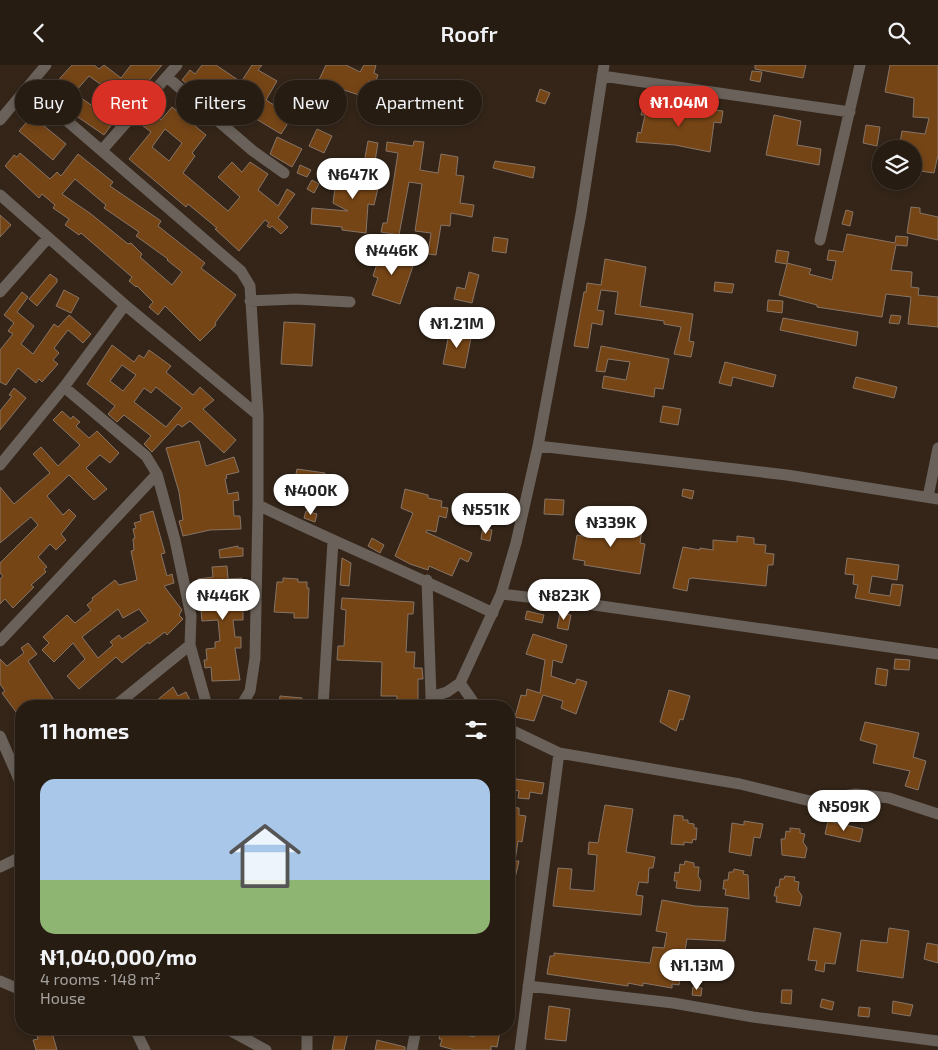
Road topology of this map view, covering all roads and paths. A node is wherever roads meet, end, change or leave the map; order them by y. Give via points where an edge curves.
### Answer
1 (46, 65) edge
2 (177, 65) edge
3 (860, 65) edge
4 (603, 71) edge
5 (166, 77) junction
6 (35, 80) edge
7 (15, 103) edge
8 (850, 112) junction
9 (0, 120) edge
10 (73, 125) edge
11 (102, 150) junction
12 (284, 173) dead end
13 (0, 195) edge
14 (48, 238) junction
15 (820, 240) dead end
16 (0, 292) edge
17 (250, 301) junction
18 (350, 302) dead end
19 (125, 305) junction
20 (64, 387) junction
21 (258, 415) junction
22 (538, 446) junction
23 (938, 448) edge
24 (0, 465) edge
25 (157, 474) junction
26 (933, 498) edge
27 (258, 505) junction
28 (332, 541) junction
29 (427, 580) junction
30 (501, 594) junction
31 (493, 613) junction
32 (0, 641) edge
33 (190, 645) junction
34 (938, 654) edge
35 (460, 683) junction
36 (122, 700) edge
37 (205, 700) edge
38 (244, 700) edge
39 (323, 700) edge
40 (430, 700) edge
41 (433, 700) edge
42 (472, 700) edge
43 (515, 732) edge
44 (0, 736) edge
45 (559, 753) junction
46 (15, 770) edge
47 (938, 813) edge
48 (15, 860) edge
49 (0, 867) edge
50 (0, 981) edge
51 (528, 986) junction
52 (15, 988) edge
53 (138, 1035) edge
54 (238, 1035) edge
55 (307, 1035) edge
56 (415, 1035) edge
57 (938, 1041) edge
58 (145, 1050) edge
59 (266, 1050) edge
60 (306, 1050) edge
61 (412, 1050) edge
62 (520, 1050) edge

1 - 6 street
2 - 5 street
3 - 8 street
4 - 8 street
4 - 22 street via 581,214
5 - 11 street
5 - 12 street
7 - 9 street
8 - 15 street
10 - 11 street
11 - 17 street via 242,271 250,285
13 - 14 street
14 - 16 street
14 - 19 street
17 - 18 street
17 - 21 street
19 - 20 street
19 - 21 street
20 - 24 street
20 - 25 street via 146,455
21 - 27 street
22 - 26 street via 787,475
22 - 30 street
23 - 26 street
25 - 32 street
25 - 33 street via 191,616
27 - 28 street
27 - 38 street via 255,658 253,681
28 - 29 street
28 - 39 street
29 - 31 street
29 - 40 street
30 - 31 street
30 - 34 street
31 - 35 street
33 - 36 street
33 - 37 street
35 - 41 street
35 - 42 street
43 - 45 street
44 - 46 street
45 - 47 street via 740,784 810,801 856,794 889,798
45 - 51 street
48 - 49 street
50 - 52 street
51 - 57 street
51 - 62 street
53 - 58 street
54 - 59 street
55 - 60 street
56 - 61 street

